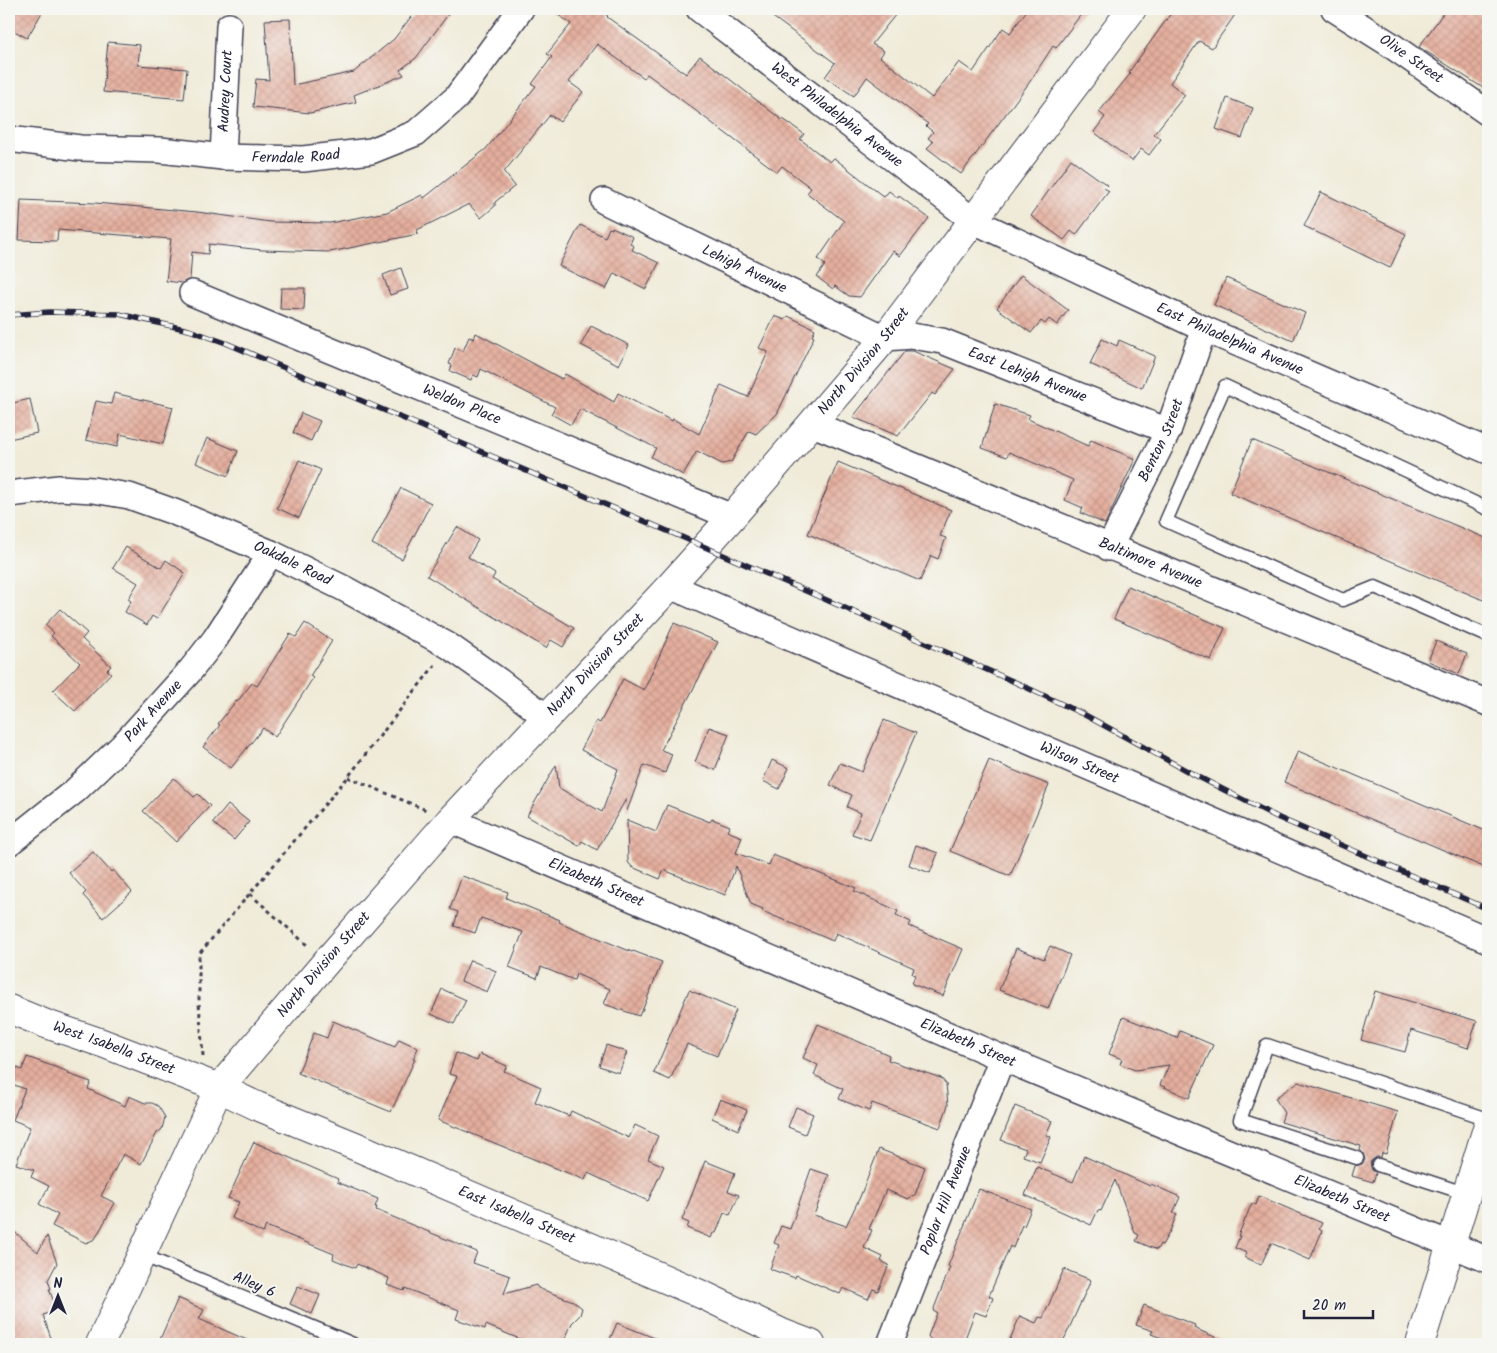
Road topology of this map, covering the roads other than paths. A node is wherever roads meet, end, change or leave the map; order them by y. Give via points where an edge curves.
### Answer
1 (522, 9) edge
2 (1132, 9) edge
3 (1334, 9) edge
4 (706, 11) edge
5 (229, 26) dead end
6 (1488, 112) edge
7 (9, 139) edge
8 (223, 157) junction
9 (604, 201) dead end
10 (974, 221) junction
11 (192, 293) dead end
12 (1204, 329) junction
13 (885, 338) junction
14 (813, 424) junction
15 (1168, 431) junction
16 (1488, 451) edge
17 (9, 494) edge
18 (1488, 509) edge
19 (732, 517) junction
20 (1109, 548) junction
21 (271, 553) junction
22 (670, 586) junction
23 (1488, 636) edge
24 (1488, 703) edge
25 (547, 718) junction
26 (450, 820) junction
27 (9, 843) edge
28 (1488, 940) edge
29 (9, 1009) edge
30 (1002, 1058) junction
31 (211, 1085) junction
32 (1488, 1119) edge
33 (1488, 1125) edge
34 (1357, 1158) dead end
35 (1378, 1166) dead end
36 (1467, 1194) junction
37 (1452, 1244) junction
38 (142, 1255) junction
39 (1488, 1260) edge
40 (100, 1344) edge
41 (353, 1344) edge
42 (811, 1344) edge
43 (890, 1344) edge
44 (1420, 1344) edge

1 - 8 street, Ferndale Road via 456,98 416,133 371,151 303,159
2 - 10 street, North Division Street
3 - 6 street, Olive Street
4 - 10 street, West Philadelphia Avenue
5 - 8 street, Audrey Court
7 - 8 street, Ferndale Road via 80,148 160,150
9 - 13 street, Lehigh Avenue
10 - 12 street, East Philadelphia Avenue
10 - 13 street, North Division Street
11 - 19 street, Weldon Place
12 - 15 street, Benton Street
12 - 16 street, East Philadelphia Avenue
13 - 14 street, North Division Street
13 - 15 street, East Lehigh Avenue via 912,336 942,341
14 - 19 street, North Division Street
14 - 20 street, Baltimore Avenue
15 - 20 street, Benton Street
17 - 21 street, Oakdale Road via 59,488 130,496
18 - 23 lane via 1225,386 1166,521 1342,600 1375,587
19 - 22 street, North Division Street
20 - 24 street, Baltimore Avenue
21 - 25 street, Oakdale Road via 449,646
21 - 27 street, Park Avenue via 215,639 190,671 123,745 76,790
22 - 25 street, North Division Street
22 - 28 street, Wilson Street
25 - 26 street, North Division Street
26 - 30 street, Elizabeth Street
26 - 31 street, North Division Street via 326,962
29 - 31 street, West Isabella Street
30 - 37 street, Elizabeth Street
30 - 43 street, Poplar Hill Avenue
31 - 38 street, North Division Street
31 - 42 street, East Isabella Street
32 - 34 lane via 1267,1045 1240,1120
33 - 36 street
35 - 36 lane
36 - 37 street
37 - 39 street, Elizabeth Street
37 - 44 street
38 - 40 street, North Division Street
38 - 41 lane, Alley 6

